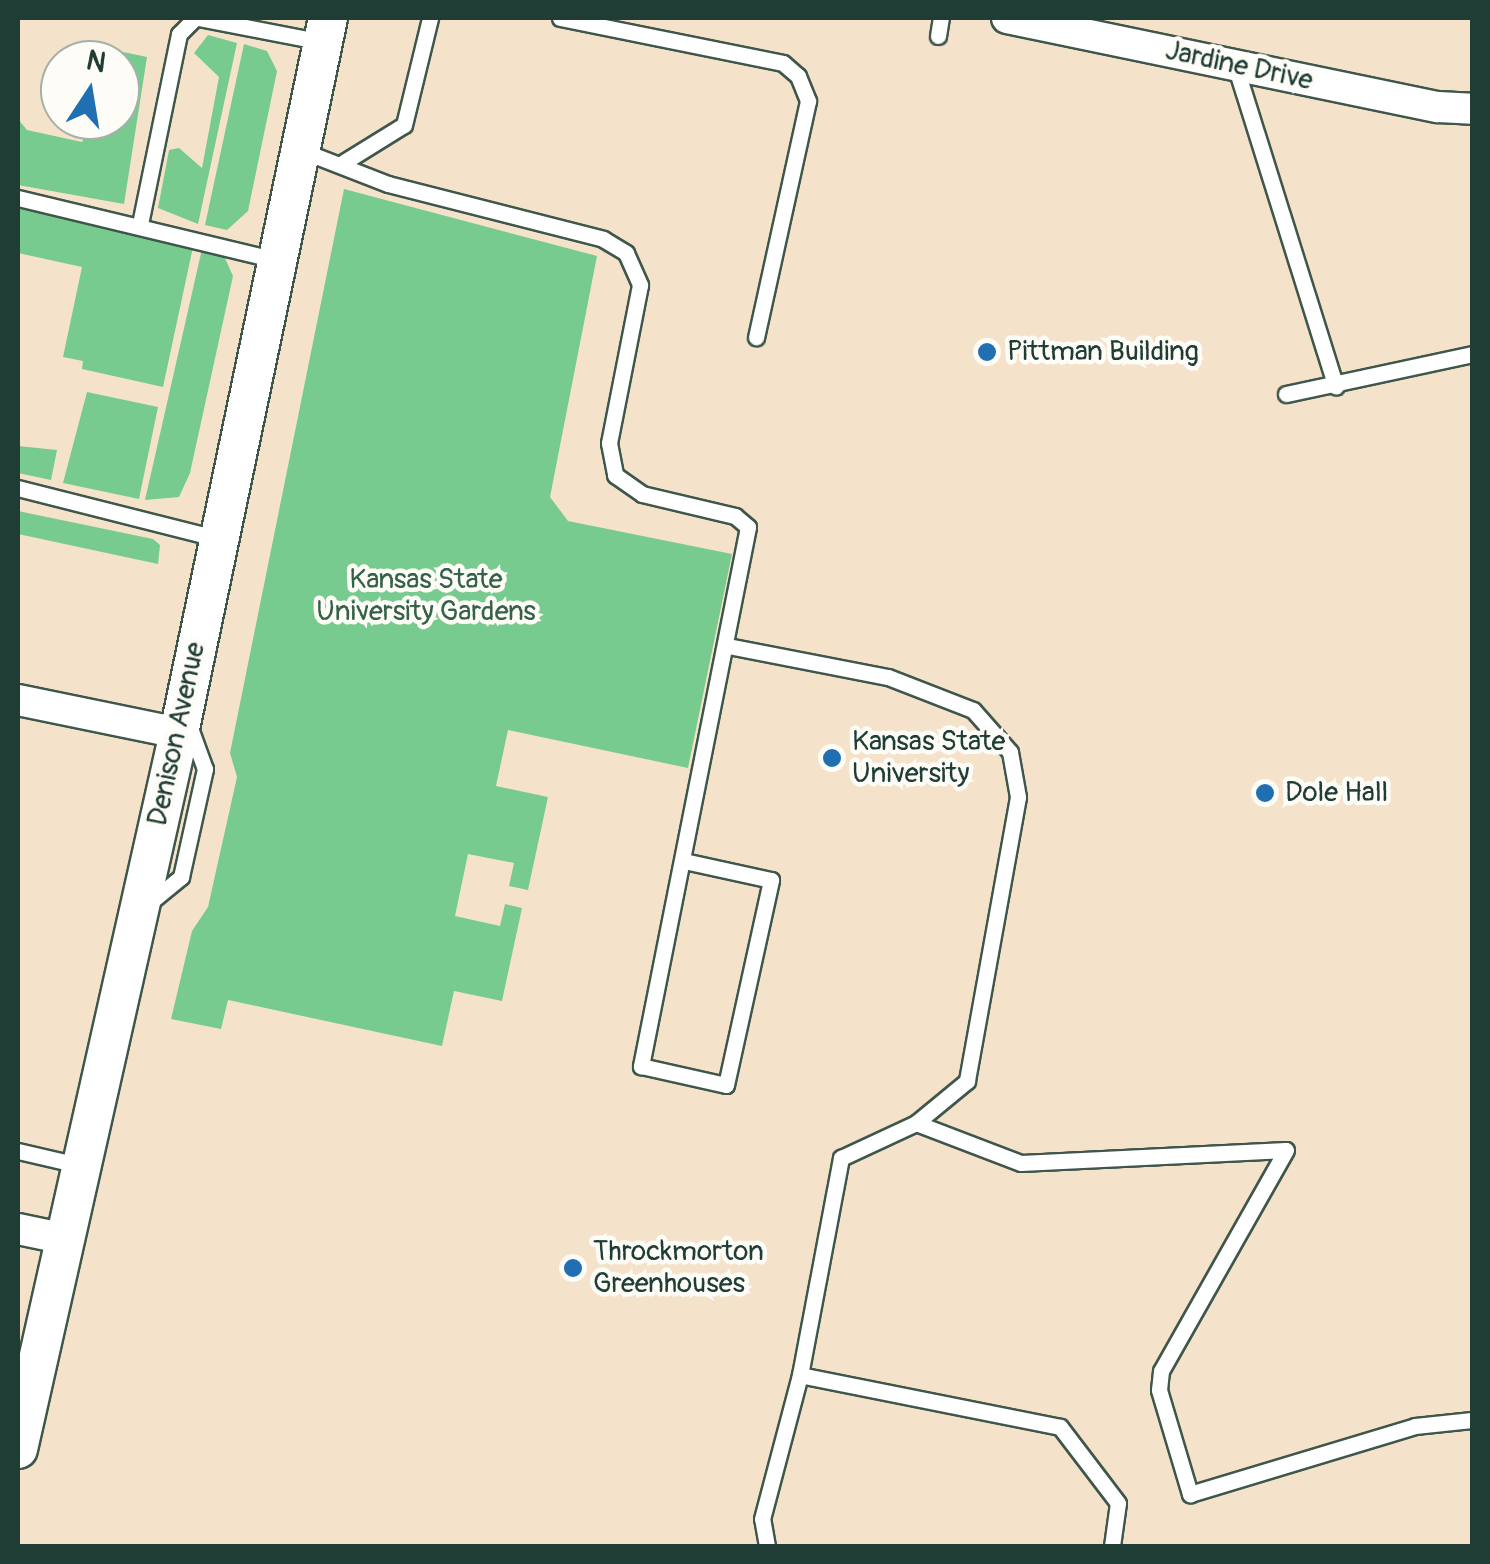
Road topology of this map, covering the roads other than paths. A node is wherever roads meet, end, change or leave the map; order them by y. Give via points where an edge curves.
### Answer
1 (197, 18) edge
2 (430, 18) edge
3 (560, 18) edge
4 (658, 18) edge
5 (942, 18) edge
6 (1007, 18) edge
7 (326, 30) edge
8 (938, 36) dead end
9 (654, 37) junction
10 (1235, 65) junction
11 (1472, 109) edge
12 (299, 150) junction
13 (344, 162) junction
14 (18, 198) edge
15 (140, 224) junction
16 (276, 260) junction
17 (756, 337) dead end
18 (1472, 354) edge
19 (1336, 387) junction
20 (1286, 394) dead end
21 (18, 488) edge
22 (219, 539) junction
23 (728, 646) junction
24 (18, 700) edge
25 (181, 722) junction
26 (684, 860) junction
27 (916, 1124) junction
28 (18, 1151) edge
29 (78, 1166) junction
30 (18, 1229) edge
31 (61, 1238) junction
32 (800, 1375) junction
33 (25, 1377) edge
34 (1472, 1420) edge
35 (18, 1449) edge
36 (767, 1546) edge
37 (1112, 1546) edge

1 - 7 lane
1 - 15 lane via 180,34
2 - 13 lane via 404,124
3 - 9 lane
4 - 9 lane
5 - 8 lane
6 - 10 street, Jardine Drive
7 - 12 street, Denison Avenue
9 - 17 lane via 784,63 808,101
10 - 11 street, Jardine Drive
10 - 19 lane
12 - 13 lane
12 - 16 street, Denison Avenue
13 - 23 lane via 388,184 603,239 626,253 640,285 609,443 616,475 642,494 735,516 748,527
14 - 15 lane
15 - 16 lane
16 - 22 street, Denison Avenue
18 - 19 lane
19 - 20 lane
21 - 22 lane
22 - 25 street, Denison Avenue
23 - 26 lane
23 - 27 lane via 888,677 973,710 1010,752 1018,797 967,1080
24 - 25 street
25 - 29 street, Denison Avenue
26 - 26 lane via 641,1066 726,1085 771,880
27 - 32 lane via 841,1158
27 - 34 lane via 1021,1164 1286,1150 1161,1371 1159,1390 1190,1494 1415,1426
28 - 29 lane
29 - 31 street, Denison Avenue
30 - 31 street
31 - 33 street, Denison Avenue
32 - 36 lane via 762,1519
32 - 37 lane via 1060,1426 1118,1502
33 - 35 street, Denison Avenue

